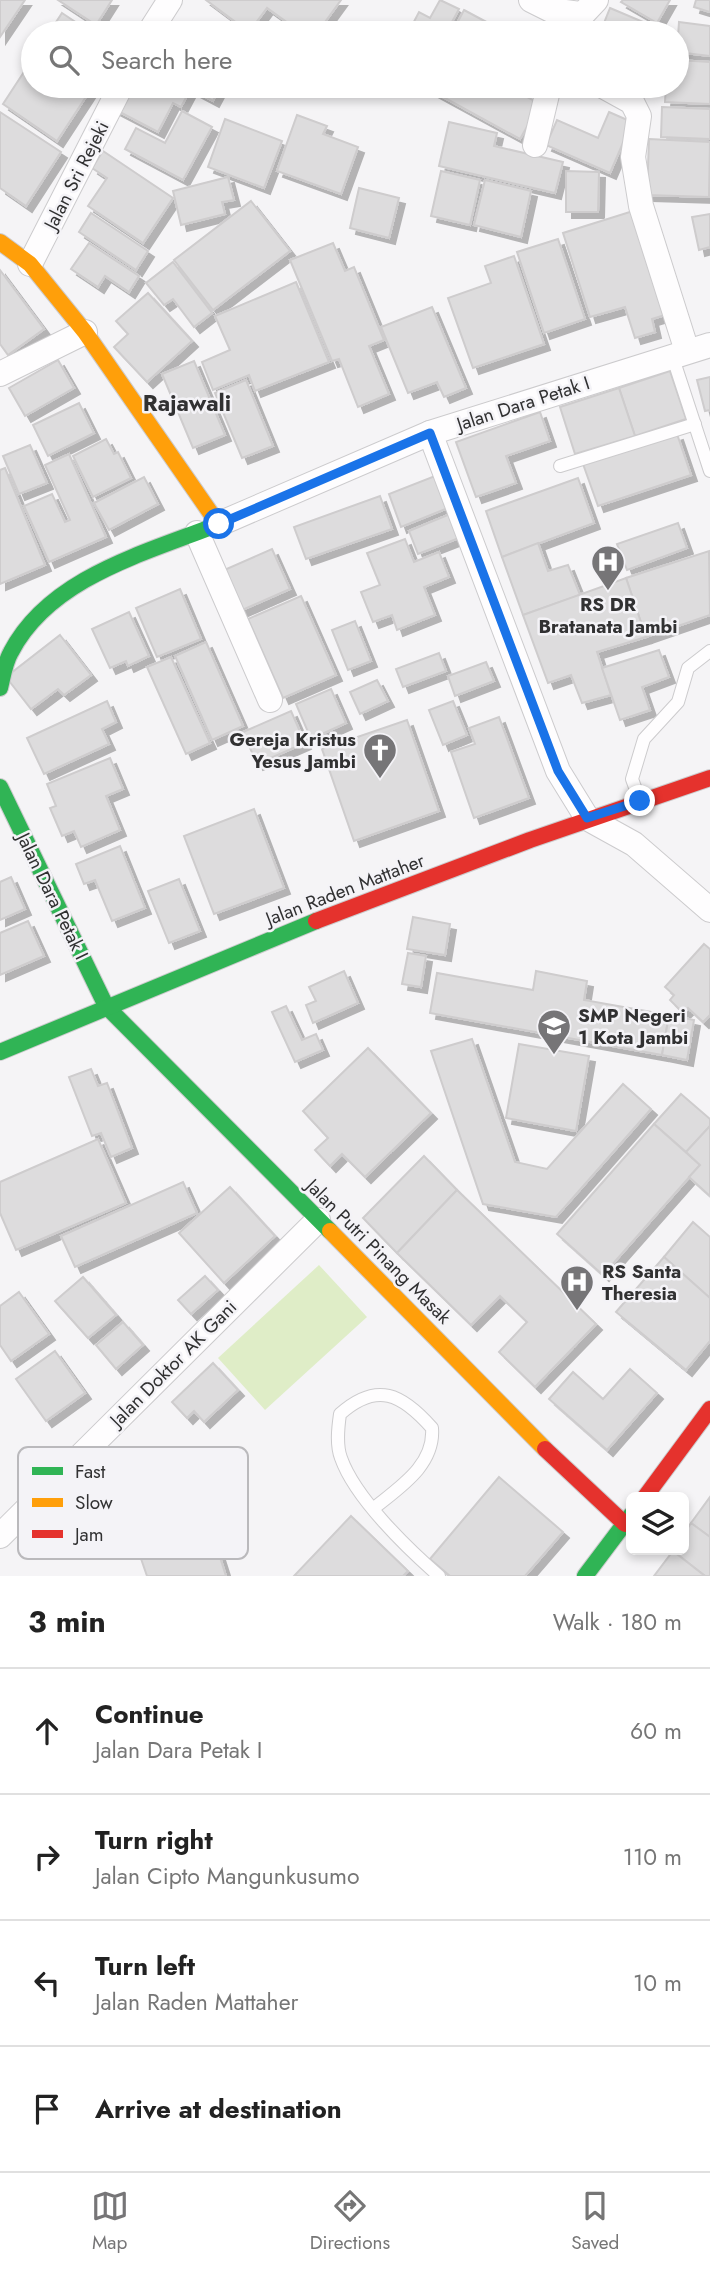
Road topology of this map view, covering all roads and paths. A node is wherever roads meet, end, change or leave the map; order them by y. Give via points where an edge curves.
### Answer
1 (170, 0) edge
2 (531, 0) edge
3 (580, 16) edge
4 (157, 21) edge
5 (115, 98) edge
6 (546, 98) edge
7 (625, 98) edge
8 (535, 145) dead end
9 (0, 242) edge
10 (30, 264) junction
11 (85, 332) junction
12 (690, 350) edge
13 (0, 374) edge
14 (695, 424) junction
15 (430, 433) junction
16 (560, 466) dead end
17 (710, 471) edge
18 (208, 528) junction
19 (710, 651) edge
20 (0, 688) edge
21 (270, 700) dead end
22 (710, 778) edge
23 (0, 787) edge
24 (640, 801) junction
25 (587, 818) junction
26 (710, 910) edge
27 (106, 1006) junction
28 (0, 1052) edge
29 (318, 1220) junction
30 (710, 1409) edge
31 (90, 1447) edge
32 (649, 1492) edge
33 (374, 1508) junction
34 (18, 1518) edge
35 (626, 1518) edge
36 (626, 1523) edge
37 (0, 1536) edge
38 (439, 1576) edge
39 (585, 1576) edge

1 - 4 street
2 - 3 street
5 - 10 street, Jalan Sri Rejeki
6 - 8 street
7 - 12 street via 639,116 633,157 642,206
9 - 10 street
10 - 11 street
11 - 13 street
11 - 18 street
12 - 14 lane
12 - 15 street, Jalan Dara Petak I
14 - 16 lane
14 - 17 lane
15 - 18 street, Jalan Dara Petak I
15 - 25 street via 558,771
18 - 20 street, Jalan Dara Petak I via 117,564 52,601 21,633 2,668
18 - 21 street
19 - 24 lane via 688,668 678,702 643,739 632,779
22 - 24 street, Jalan Raden Mattaher
23 - 27 street, Jalan Dara Petak I
24 - 25 street, Jalan Raden Mattaher
25 - 26 street via 634,844
25 - 27 street, Jalan Raden Mattaher
27 - 28 street, Jalan Raden Mattaher
27 - 29 street, Jalan Putri Pinang Masak
29 - 31 street, Jalan Doktor AK Gani
29 - 35 street, Jalan Putri Pinang Masak via 518,1423
30 - 32 street
33 - 33 lane via 340,1458 338,1430 340,1414 355,1401 374,1394 395,1396 432,1428 433,1443 425,1461
33 - 38 lane via 399,1540
34 - 37 street, Jalan Doktor AK Gani
36 - 39 street

